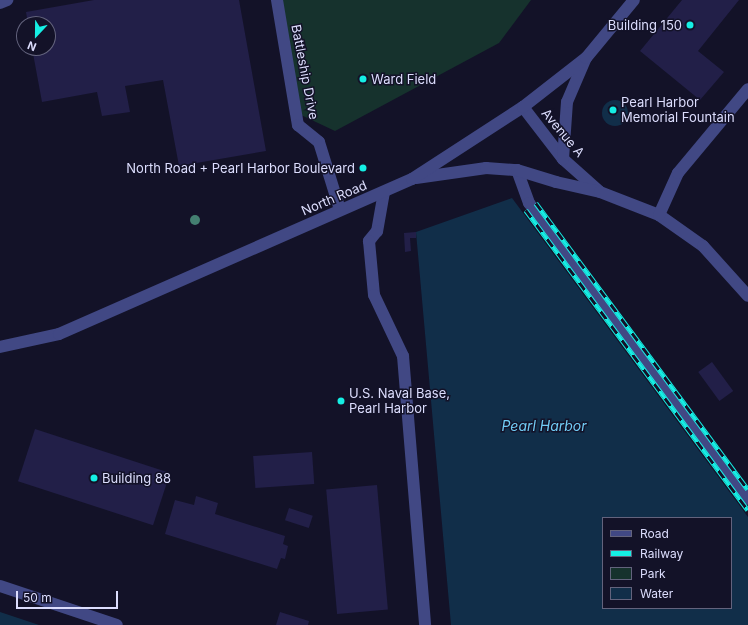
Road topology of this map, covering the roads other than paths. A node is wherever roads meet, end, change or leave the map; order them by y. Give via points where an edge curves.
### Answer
1 (7, 0) edge
2 (277, 0) edge
3 (634, 0) edge
4 (0, 3) edge
5 (586, 58) junction
6 (748, 89) edge
7 (523, 107) junction
8 (564, 159) junction
9 (518, 170) junction
10 (412, 179) junction
11 (384, 192) junction
12 (600, 192) junction
13 (340, 210) junction
14 (659, 215) junction
15 (748, 296) edge
16 (0, 347) edge
17 (748, 499) edge
18 (0, 586) edge
19 (117, 625) edge
20 (425, 625) edge

1 - 4 street
2 - 13 street, Battleship Drive via 298,125 319,142
3 - 5 street, North Road
5 - 7 street, North Road
5 - 8 street via 567,102
6 - 14 street via 678,173
7 - 8 street, Avenue A
7 - 10 street, North Road
8 - 12 street, Avenue A
9 - 10 street via 486,168
9 - 12 street
9 - 17 street via 529,202
10 - 11 street, North Road
11 - 13 street, North Road
11 - 20 street via 377,231 369,241 374,295 403,356
12 - 14 street
13 - 16 street, North Road via 59,334
14 - 15 street via 703,246
18 - 19 street

